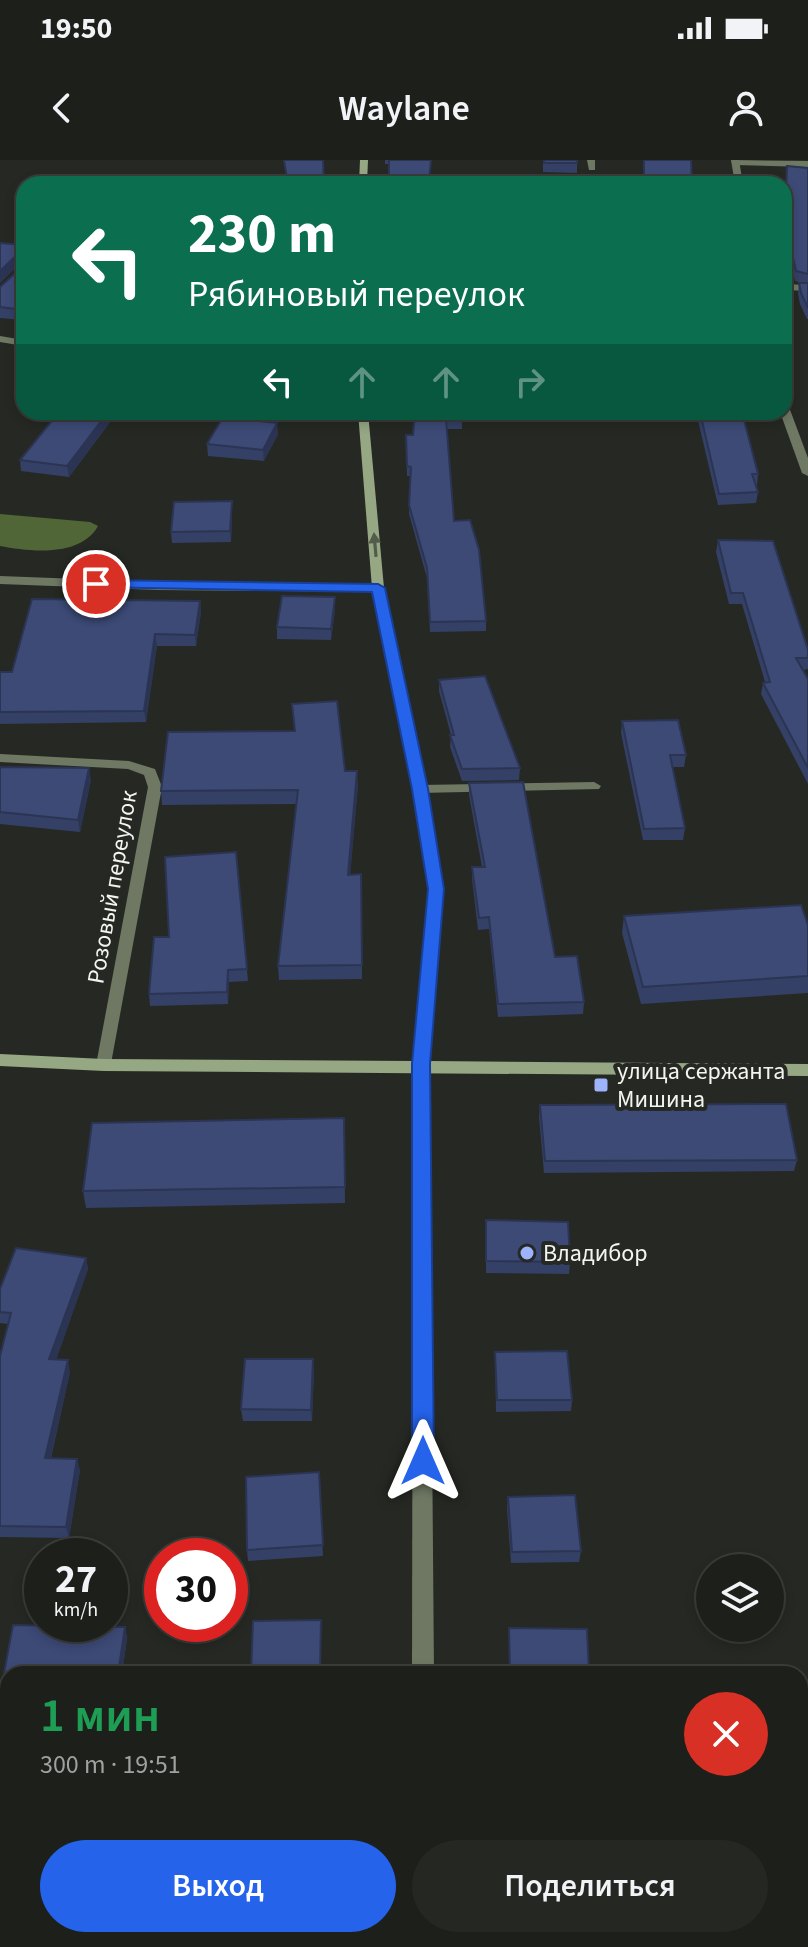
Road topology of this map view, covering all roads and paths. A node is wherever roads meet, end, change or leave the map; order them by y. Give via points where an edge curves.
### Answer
1 (735, 161) edge
2 (808, 164) edge
3 (364, 420) edge
4 (789, 420) edge
5 (808, 473) edge
6 (0, 580) edge
7 (378, 588) junction
8 (0, 758) edge
9 (594, 786) dead end
10 (420, 789) junction
11 (0, 1060) edge
12 (421, 1064) junction
13 (104, 1065) junction
14 (808, 1070) edge
15 (423, 1666) edge

1 - 2 street
7 -> 3 street
4 - 5 street
6 - 7 street
7 - 10 street
8 - 13 street, Розовый переулок via 129,765 150,772 155,787
9 - 10 street
10 - 12 street via 436,889
11 - 13 street
12 - 13 street
12 - 14 street
12 - 15 street

